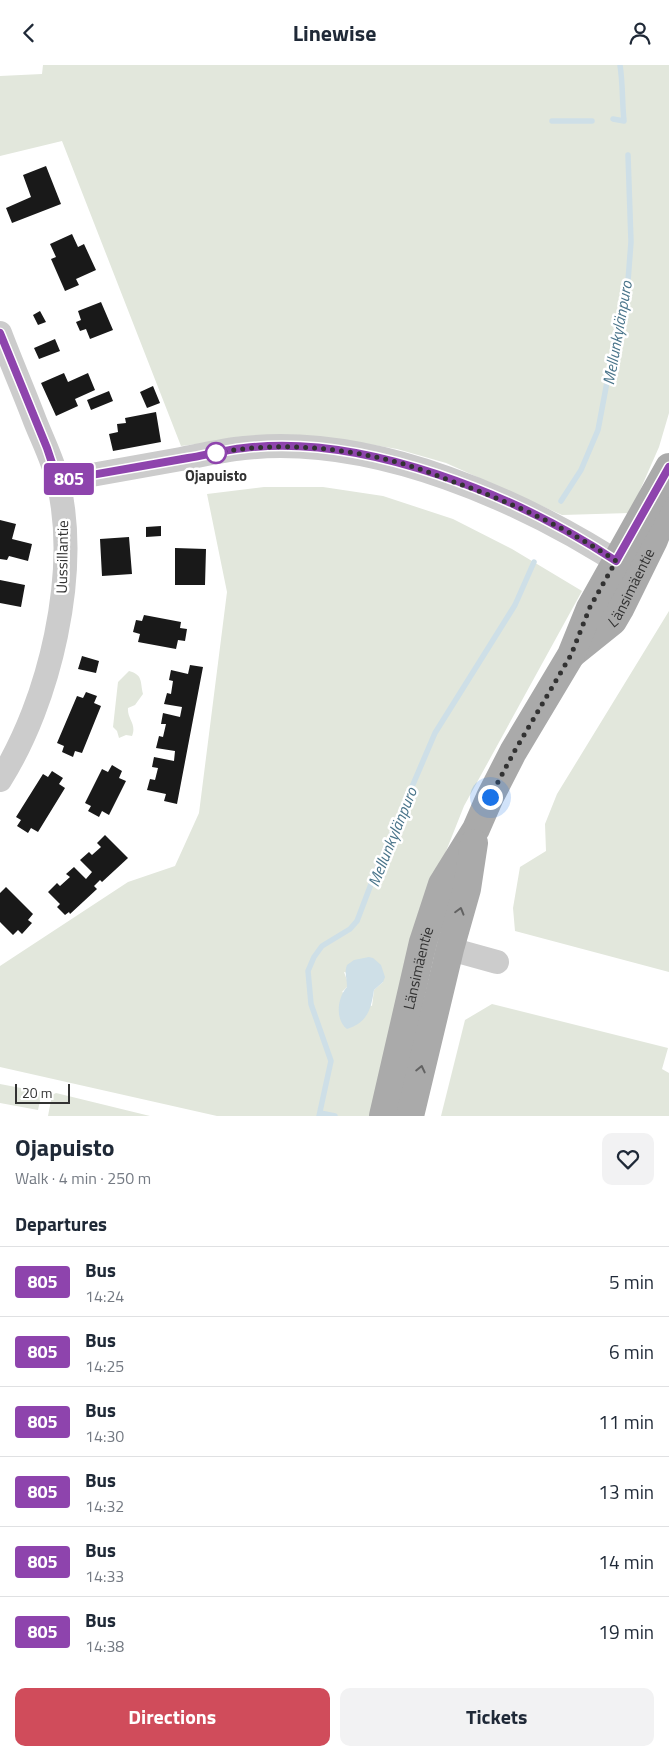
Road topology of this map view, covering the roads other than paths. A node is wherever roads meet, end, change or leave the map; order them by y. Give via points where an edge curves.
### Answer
1 (0, 333) edge
2 (669, 467) edge
3 (58, 481) junction
4 (669, 501) edge
5 (627, 568) junction
6 (0, 780) edge
7 (476, 829) junction
8 (423, 942) junction
9 (450, 949) junction
10 (497, 962) dead end
11 (383, 1116) edge
12 (410, 1116) edge

1 - 3 street, Uussillantie
2 - 5 main road, Länsimäentie
3 - 5 street via 244,448 328,449 408,465 481,491 578,537
3 - 6 street, Uussillantie via 65,557 53,653 33,714
4 - 5 main road, Länsimäentie
5 - 7 main road, Länsimäentie via 613,621 571,655 514,752
7 - 8 main road, Länsimäentie via 442,885
9 -> 7 main road, Länsimäentie via 467,889
8 - 9 street
8 - 11 main road, Länsimäentie
9 - 10 street
12 -> 9 main road, Länsimäentie

